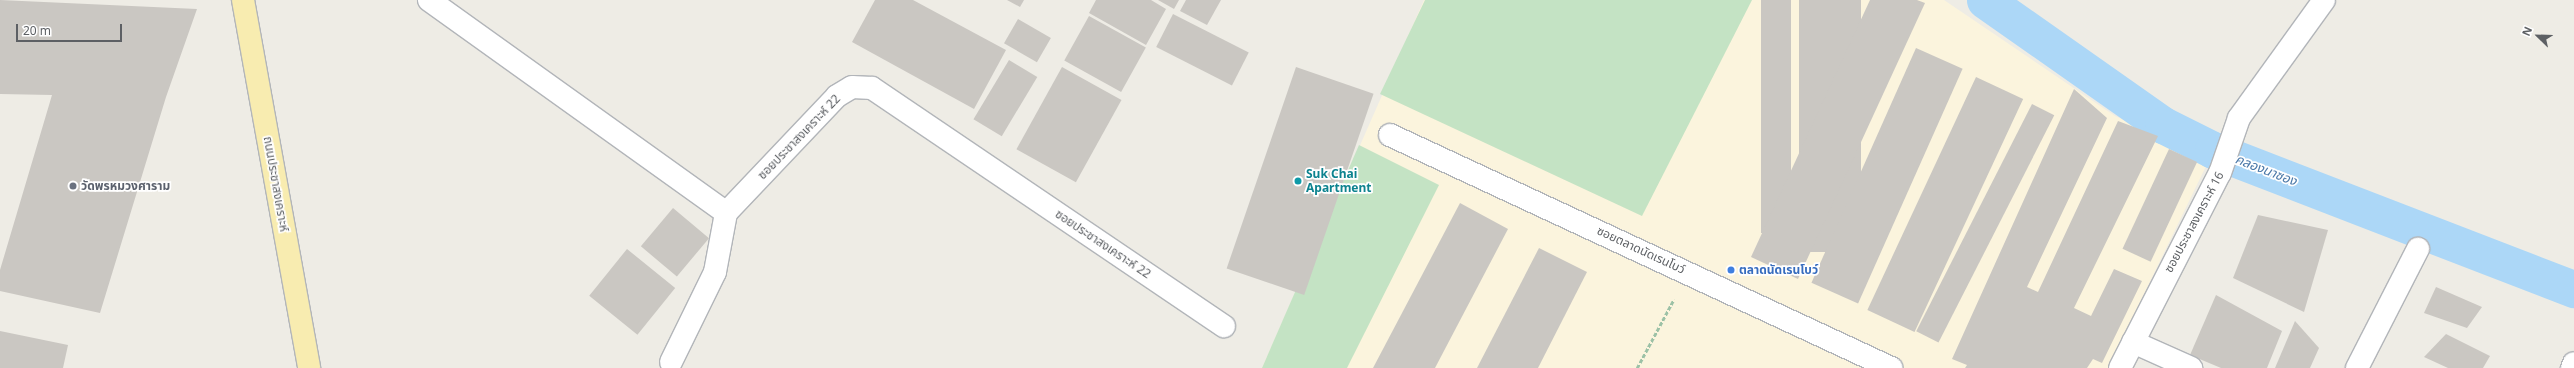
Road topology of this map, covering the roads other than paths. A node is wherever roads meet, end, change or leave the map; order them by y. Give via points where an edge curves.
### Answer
1 (243, 0) edge
2 (429, 0) edge
3 (2324, 0) edge
4 (1390, 136) dead end
5 (726, 213) junction
6 (2418, 249) dead end
7 (1224, 326) dead end
8 (2133, 342) junction
9 (671, 362) dead end
10 (2574, 363) edge
11 (309, 368) edge
12 (1891, 368) edge
13 (2120, 368) edge
14 (2191, 368) edge
15 (2358, 368) edge
16 (2572, 368) edge

1 - 11 main road, ถนนประชาสงเคราะห์
2 - 5 street
3 - 8 street, ซอยประชาสงเคราะห์ 16 via 2239,118 2220,173
4 - 12 street, ซอยตลาดนัดเรนโบว์
5 - 7 street, ซอยประชาสงเคราะห์ 22 via 837,96 852,87 872,88
5 - 9 street via 715,272
6 - 15 street
8 - 13 street, ซอยประชาสงเคราะห์ 16
8 - 14 street
10 - 16 street

